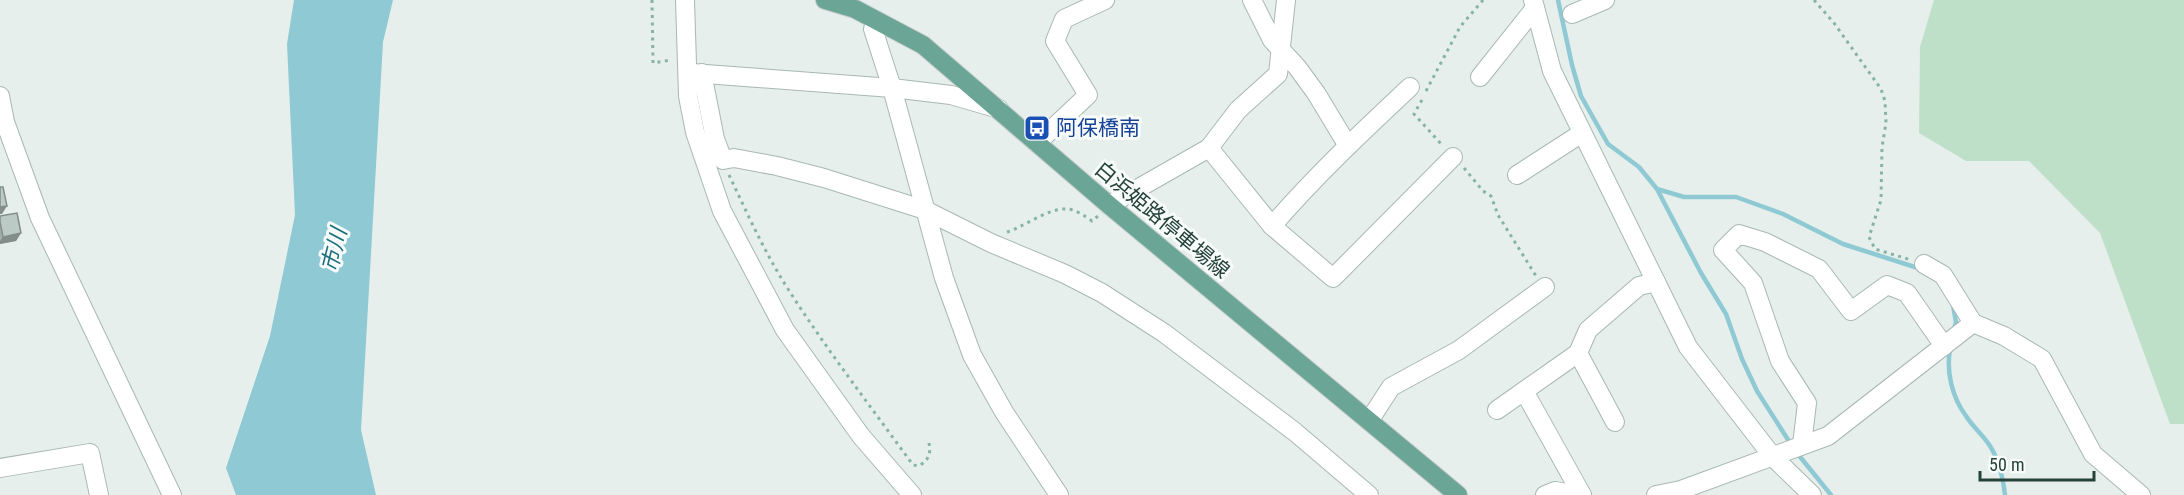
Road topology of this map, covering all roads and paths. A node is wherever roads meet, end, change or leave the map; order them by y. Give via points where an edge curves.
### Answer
1 (652, 0) edge
2 (685, 0) edge
3 (825, 0) edge
4 (1105, 0) edge
5 (1252, 0) edge
6 (1286, 0) edge
7 (1483, 0) edge
8 (1605, 0) edge
9 (1814, 0) edge
10 (1534, 4) edge
11 (1572, 14) dead end
12 (873, 29) dead end
13 (1281, 50) junction
14 (693, 68) junction
15 (1480, 77) dead end
16 (1410, 87) dead end
17 (892, 88) junction
18 (0, 96) edge
19 (999, 109) junction
20 (1582, 133) junction
21 (1037, 143) junction
22 (1348, 146) junction
23 (1209, 148) junction
24 (1453, 157) junction
25 (723, 160) junction
26 (1517, 175) dead end
27 (1109, 205) junction
28 (925, 210) junction
29 (1272, 226) junction
30 (991, 243) junction
31 (1924, 264) joint
32 (1656, 282) junction
33 (1545, 287) joint
34 (1967, 328) junction
35 (1944, 346) junction
36 (1578, 353) junction
37 (1524, 391) junction
38 (1497, 410) dead end
39 (1369, 421) junction
40 (1615, 422) dead end
41 (928, 443) dead end
42 (1802, 445) junction
43 (1773, 457) junction
44 (0, 468) edge
45 (99, 495) edge
46 (172, 495) edge
47 (912, 495) edge
48 (1059, 495) edge
49 (1370, 495) edge
50 (1458, 495) edge
51 (1545, 495) edge
52 (1580, 495) edge
53 (1656, 495) edge
54 (1812, 495) edge
55 (2140, 495) edge

1 - 14 path via 653,63
2 - 14 street
3 - 19 main road, 白浜姫路停車場線 via 855,9 923,45
4 - 21 street via 1064,19 1056,41 1088,95
5 - 13 street via 1267,32
6 - 13 street
7 - 24 path via 1460,27 1414,114
8 - 11 street
9 - 31 path via 1881,89 1885,101 1881,200 1869,237 1875,249
10 - 15 street
10 - 20 street via 1552,71
12 - 17 street
13 - 22 street via 1316,93
13 - 23 street via 1278,74 1238,110
14 - 17 street
14 - 25 street
14 - 47 street via 688,96 695,132 722,211 785,330 861,436
16 - 22 street
17 - 19 street via 951,95
17 - 28 street
18 - 46 street via 5,122 40,218
19 - 21 main road, 白浜姫路停車場線
20 - 26 street
20 - 32 street
21 - 27 main road, 白浜姫路停車場線
22 - 29 street
23 - 27 street
23 - 29 street
24 - 29 street via 1333,278
24 - 33 path via 1491,196 1498,215
25 - 28 street via 777,166
25 - 41 path via 787,288 913,465 919,466 928,459
27 - 30 path via 1092,221 1066,208 1048,213 997,236
27 - 39 main road, 白浜姫路停車場線
28 - 30 street
28 - 48 street via 972,355
30 - 49 street via 1102,293 1164,333 1295,432
31 - 34 street via 1942,275
32 - 36 street via 1639,286 1588,330
32 - 43 street via 1688,347
33 - 39 street via 1459,350 1391,387
34 - 35 street
34 - 55 street via 2004,336 2042,359 2093,454
35 - 42 street via 1828,436
35 - 42 street via 1907,293 1887,285 1851,311 1819,269 1765,242 1739,234 1723,250 1753,283 1780,362 1807,403
36 - 37 street
36 - 40 street
37 - 38 street
37 - 52 street
39 - 50 main road, 白浜姫路停車場線
42 - 43 street
43 - 53 street
43 - 54 street
44 - 45 street via 90,453
51 - 52 street via 1555,491

